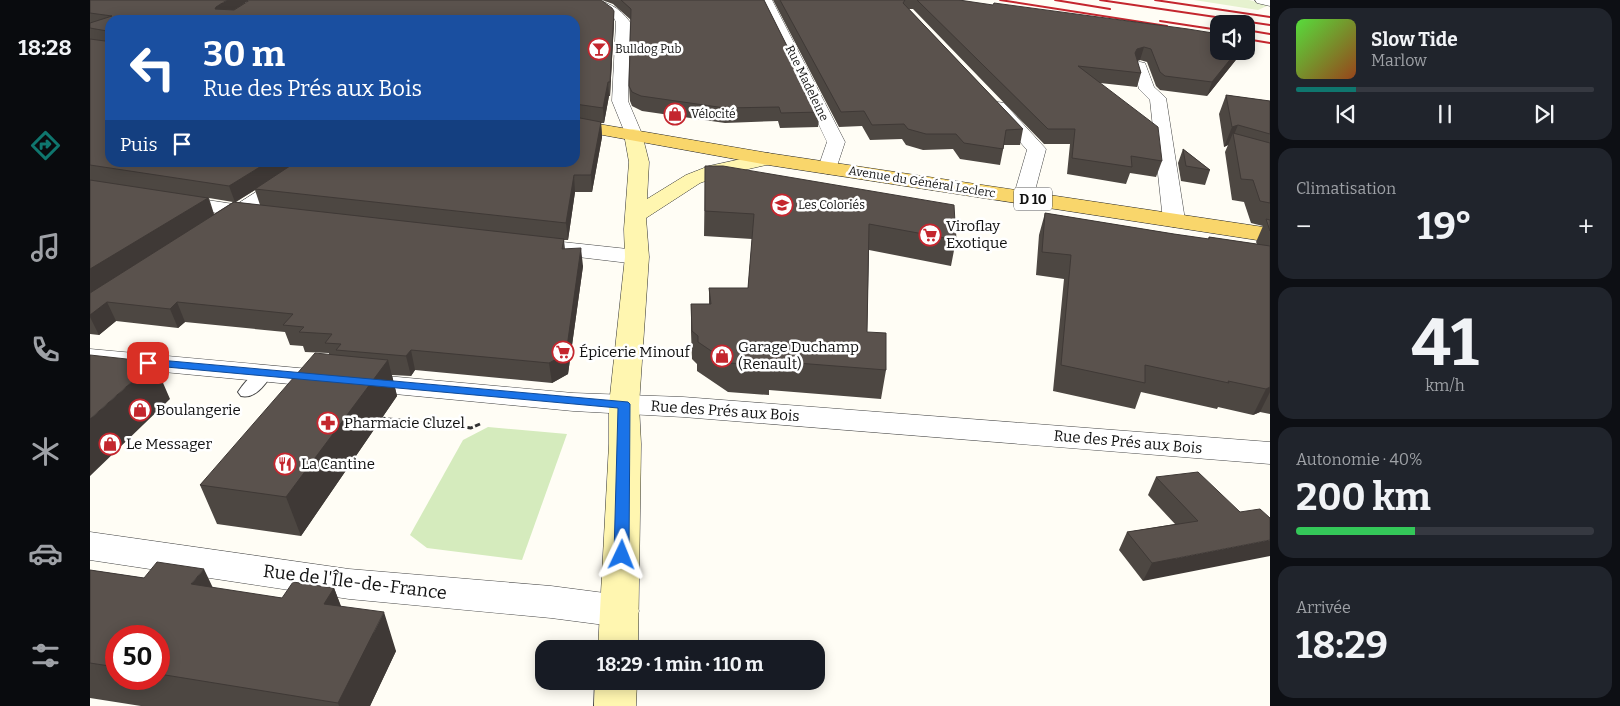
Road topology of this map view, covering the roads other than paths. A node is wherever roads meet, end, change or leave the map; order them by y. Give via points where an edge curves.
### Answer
1 (624, 0) edge
2 (766, 0) edge
3 (1261, 0) edge
4 (596, 2) edge
5 (1270, 2) edge
6 (618, 14) junction
7 (1140, 66) edge
8 (990, 99) edge
9 (580, 126) edge
10 (632, 134) junction
11 (768, 159) junction
12 (307, 167) edge
13 (828, 168) junction
14 (155, 198) edge
15 (1023, 198) junction
16 (239, 211) junction
17 (637, 215) junction
18 (278, 216) edge
19 (1174, 220) junction
20 (206, 232) edge
21 (1270, 236) edge
22 (522, 244) edge
23 (637, 257) junction
24 (90, 357) edge
25 (624, 404) junction
26 (1270, 453) edge
27 (90, 546) edge
28 (620, 610) junction
29 (618, 640) edge
30 (616, 690) edge
31 (615, 706) edge

1 - 6 street via 624,9
2 - 13 street, Rue Madeleine via 836,142
3 - 5 street
4 - 6 street
6 - 10 street via 623,22 620,101
7 - 19 street via 1147,89 1158,98
8 - 15 street via 1037,149
9 - 10 main road, Avenue du Général Leclerc / D 10
10 - 11 main road, Avenue du Général Leclerc / D 10
10 - 17 main road via 639,162
11 - 13 main road, Avenue du Général Leclerc / D 10
11 - 17 main road via 716,170 692,179
12 - 16 street
13 - 15 main road, Avenue du Général Leclerc / D 10
14 - 16 street
15 - 19 main road, Avenue du Général Leclerc / D 10
16 - 18 street
16 - 20 street
17 - 23 main road
19 - 21 main road, Avenue du Général Leclerc / D 10
22 - 23 street
23 - 25 main road
24 - 25 street, Rue des Prés aux Bois via 255,383
25 - 26 street, Rue des Prés aux Bois
25 - 28 main road
27 - 28 street, Rue de l'Île-de-France via 349,584
28 - 29 main road
30 - 31 main road

